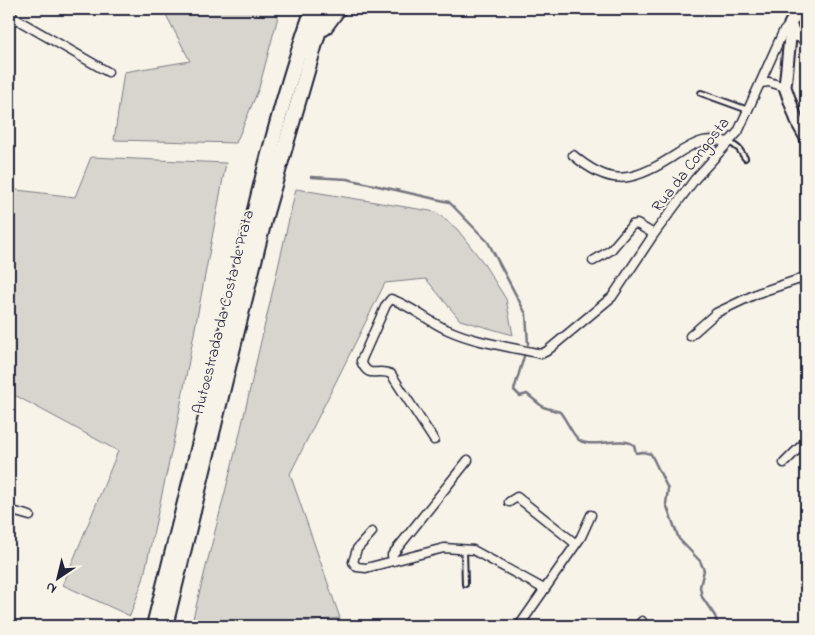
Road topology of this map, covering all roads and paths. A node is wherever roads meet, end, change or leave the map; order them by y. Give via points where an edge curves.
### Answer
1 (313, 9) edge
2 (325, 9) edge
3 (338, 9) edge
4 (786, 9) edge
5 (803, 11) edge
6 (9, 15) edge
7 (791, 24) junction
8 (319, 35) junction
9 (804, 37) edge
10 (790, 48) junction
11 (108, 72) dead end
12 (761, 83) junction
13 (786, 87) junction
14 (701, 93) dead end
15 (748, 110) junction
16 (806, 138) edge
17 (730, 142) junction
18 (573, 155) dead end
19 (744, 158) dead end
20 (654, 234) junction
21 (593, 261) dead end
22 (806, 277) edge
23 (690, 336) dead end
24 (806, 435) edge
25 (434, 440) dead end
26 (468, 460) dead end
27 (784, 463) dead end
28 (510, 502) dead end
29 (9, 510) edge
30 (592, 515) dead end
31 (30, 516) dead end
32 (372, 532) dead end
33 (576, 544) junction
34 (464, 550) junction
35 (392, 561) junction
36 (465, 584) dead end
37 (544, 589) junction
38 (154, 626) edge
39 (165, 626) edge
40 (519, 626) edge

1 - 38 highway, Autoestrada da Costa de Prata via 262,176
2 - 8 highway, Autoestrada da Costa de Prata
3 - 8 highway
4 - 7 street
5 - 7 street via 796,14
6 - 11 street
7 - 9 street via 795,35
7 - 10 street
7 - 12 street, Rua da Congosta via 783,32
8 - 39 highway, Autoestrada da Costa de Prata via 265,216
9 - 10 street
10 - 13 street
12 - 13 street
12 - 15 street, Rua da Congosta
13 - 16 street
14 - 15 lane
15 - 17 street, Rua da Congosta
17 - 18 street via 705,140 634,177 624,179 587,167
17 - 19 lane
17 - 20 street, Rua da Congosta via 695,179
20 - 21 street, Rua da Congosta via 637,224 632,225 611,250
20 - 25 street, Rua da Congosta via 612,297 541,354 451,331 391,299 360,361 370,373 391,374
22 - 23 street via 758,293 716,313
24 - 27 street via 804,442
26 - 35 street via 392,555
28 - 33 street via 517,497
29 - 31 street
30 - 33 street
32 - 35 street via 357,549 353,562 366,568
33 - 37 street
34 - 35 street via 444,548
34 - 36 lane
34 - 37 street via 473,550
37 - 40 street

